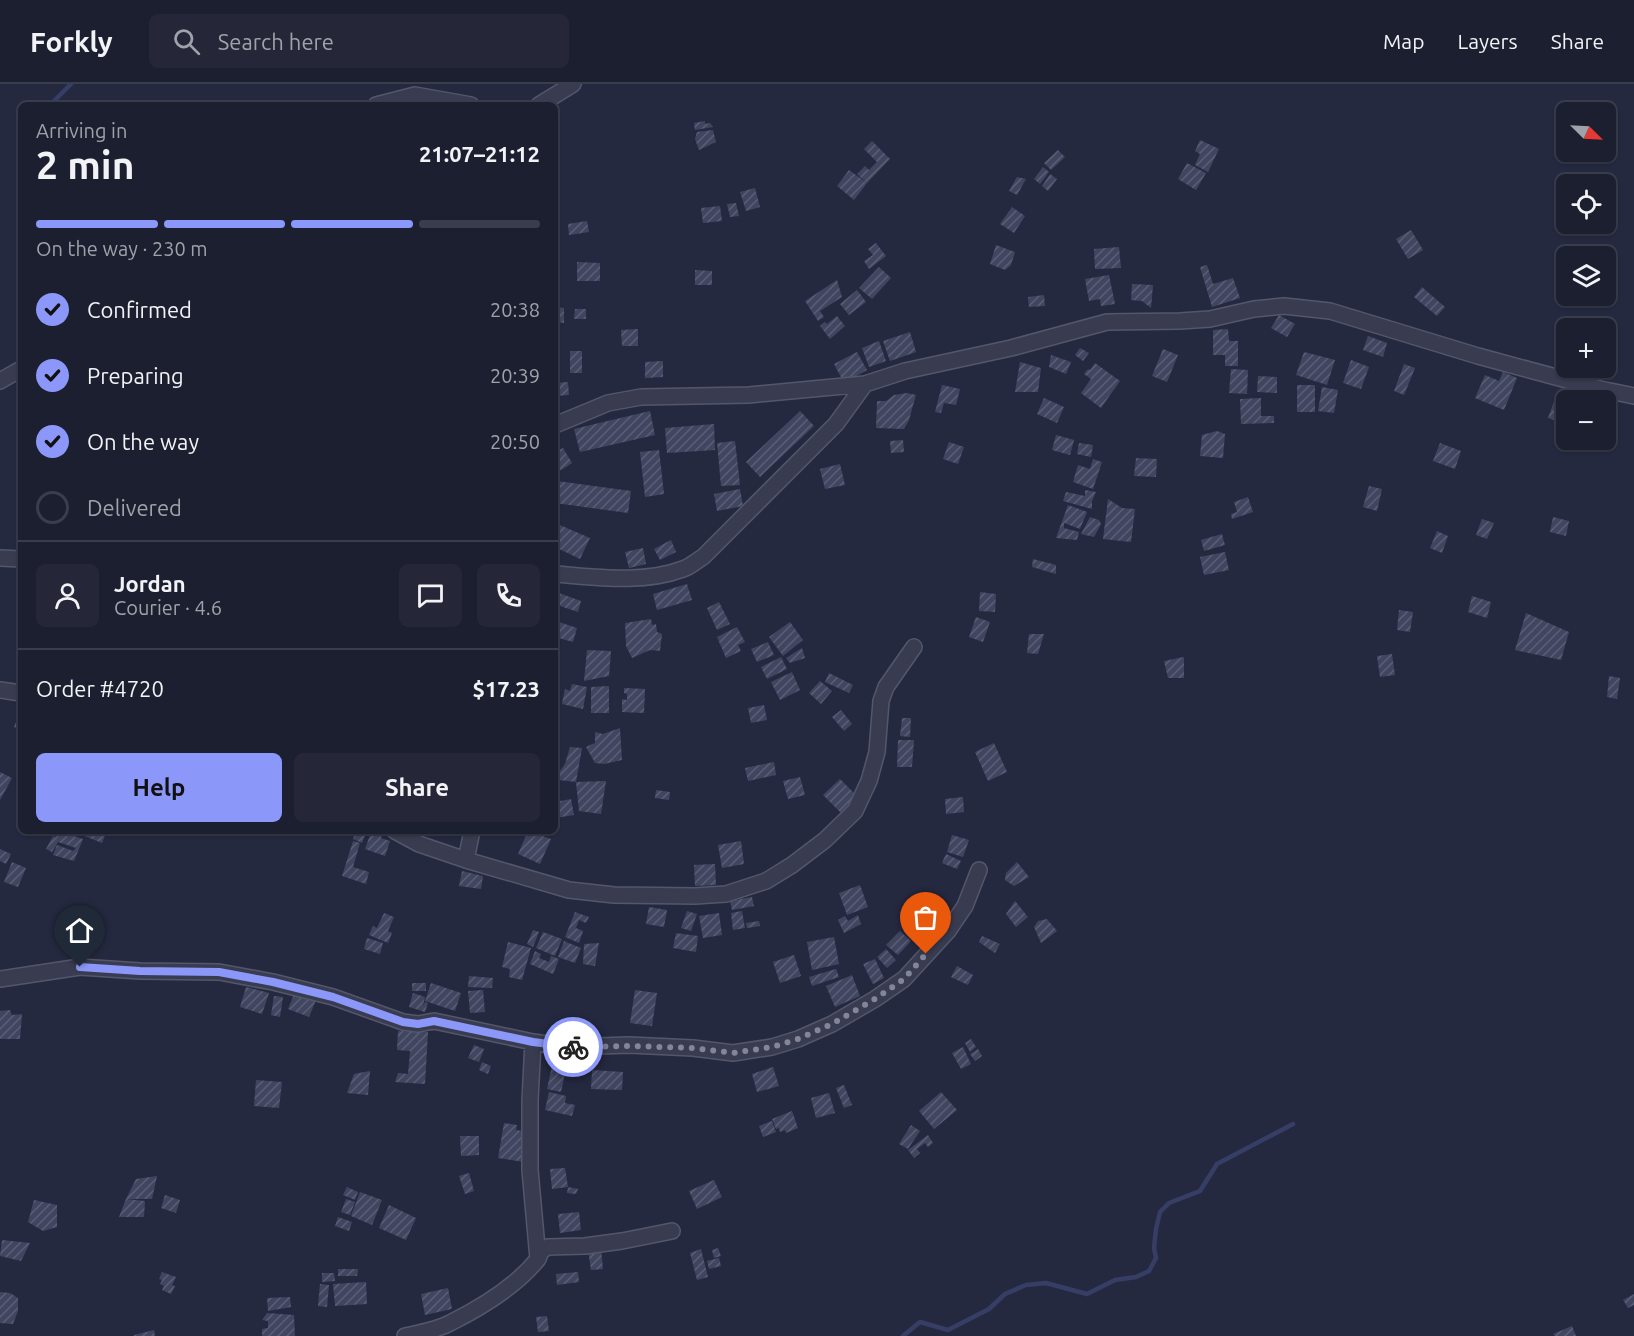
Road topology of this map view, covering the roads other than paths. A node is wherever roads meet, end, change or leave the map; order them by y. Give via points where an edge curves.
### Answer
1 (573, 84) edge
2 (388, 102) edge
3 (454, 102) edge
4 (544, 102) edge
5 (18, 371) edge
6 (0, 381) edge
7 (865, 384) junction
8 (1634, 396) edge
9 (558, 424) edge
10 (0, 558) edge
11 (18, 559) edge
12 (558, 574) edge
13 (914, 647) dead end
14 (0, 690) edge
15 (18, 693) edge
16 (401, 834) edge
17 (471, 834) edge
18 (466, 861) junction
19 (979, 870) dead end
20 (0, 979) edge
21 (533, 1042) junction
22 (672, 1232) dead end
23 (538, 1259) junction
24 (405, 1336) edge

1 - 4 street
2 - 3 street via 416,95
5 - 6 street
7 - 8 street via 1107,322 1218,318 1284,306 1330,311 1478,356
7 - 9 street via 749,395 641,397 608,403
7 - 12 street via 836,424 703,557 685,569 638,577
10 - 11 street
13 - 18 street via 886,687 881,701 877,752 855,811 825,840 766,881 726,894 614,896 569,890
14 - 15 street
16 - 18 street
17 - 18 street
19 - 21 street via 965,906 948,931 904,979 832,1024 798,1039 733,1053 693,1048 569,1047
20 - 21 street via 80,967 219,972 333,997 403,1022 434,1021
21 - 23 street via 530,1170
22 - 23 street via 585,1246 548,1247
23 - 24 street via 507,1288 449,1324

